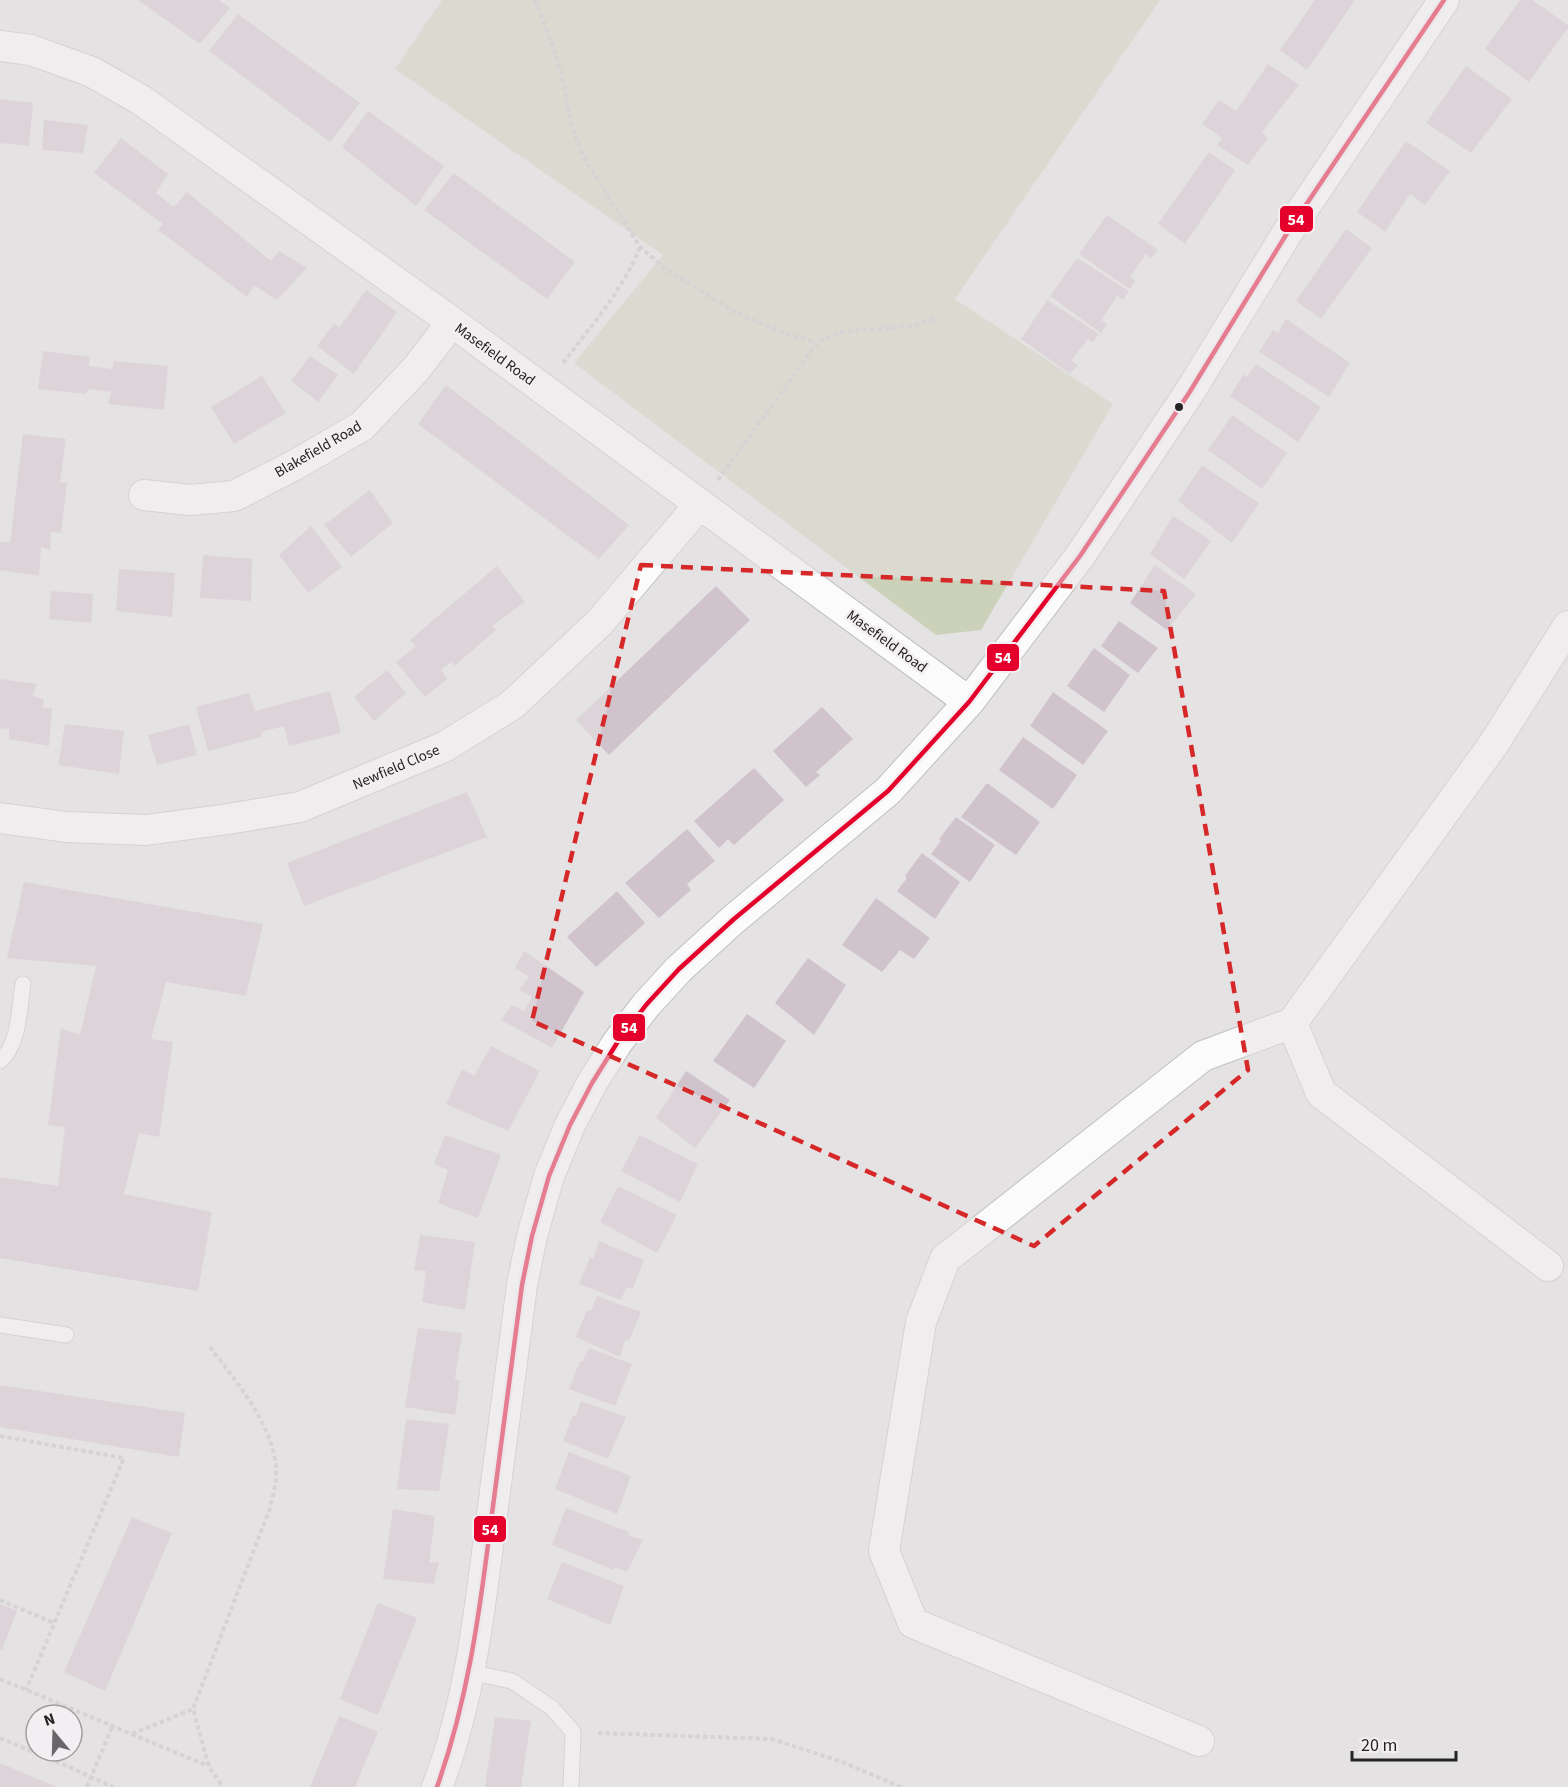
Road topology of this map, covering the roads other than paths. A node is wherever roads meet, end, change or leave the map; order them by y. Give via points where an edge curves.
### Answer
1 (1444, 0) edge
2 (0, 46) edge
3 (452, 322) junction
4 (144, 495) dead end
5 (707, 495) junction
6 (1568, 626) edge
7 (969, 702) junction
8 (0, 818) edge
9 (22, 984) dead end
10 (1292, 1023) junction
11 (0, 1061) edge
12 (1548, 1266) dead end
13 (0, 1325) edge
14 (66, 1335) dead end
15 (469, 1672) junction
16 (1199, 1741) dead end
17 (437, 1787) edge
18 (571, 1787) edge

1 - 7 street via 1289,230 1189,393 1080,556
2 - 3 street, Masefield Road via 31,51 92,72 141,100
3 - 4 street, Blakefield Road via 416,369 362,426 293,466 234,496 189,500
3 - 5 street, Masefield Road
5 - 7 street, Masefield Road
5 - 8 street, Newfield Close via 600,622 512,705 444,747 300,807 228,819 146,830 67,827
6 - 10 street via 1493,745
7 - 15 street via 888,791 679,969 617,1043 570,1125 549,1176 522,1285
9 - 11 lane via 16,1031
10 - 12 street via 1321,1093
10 - 16 street via 1203,1056 945,1259 921,1322 884,1551 913,1623
13 - 14 lane
15 - 17 street via 460,1716
15 - 18 lane via 512,1681 552,1708 573,1732

